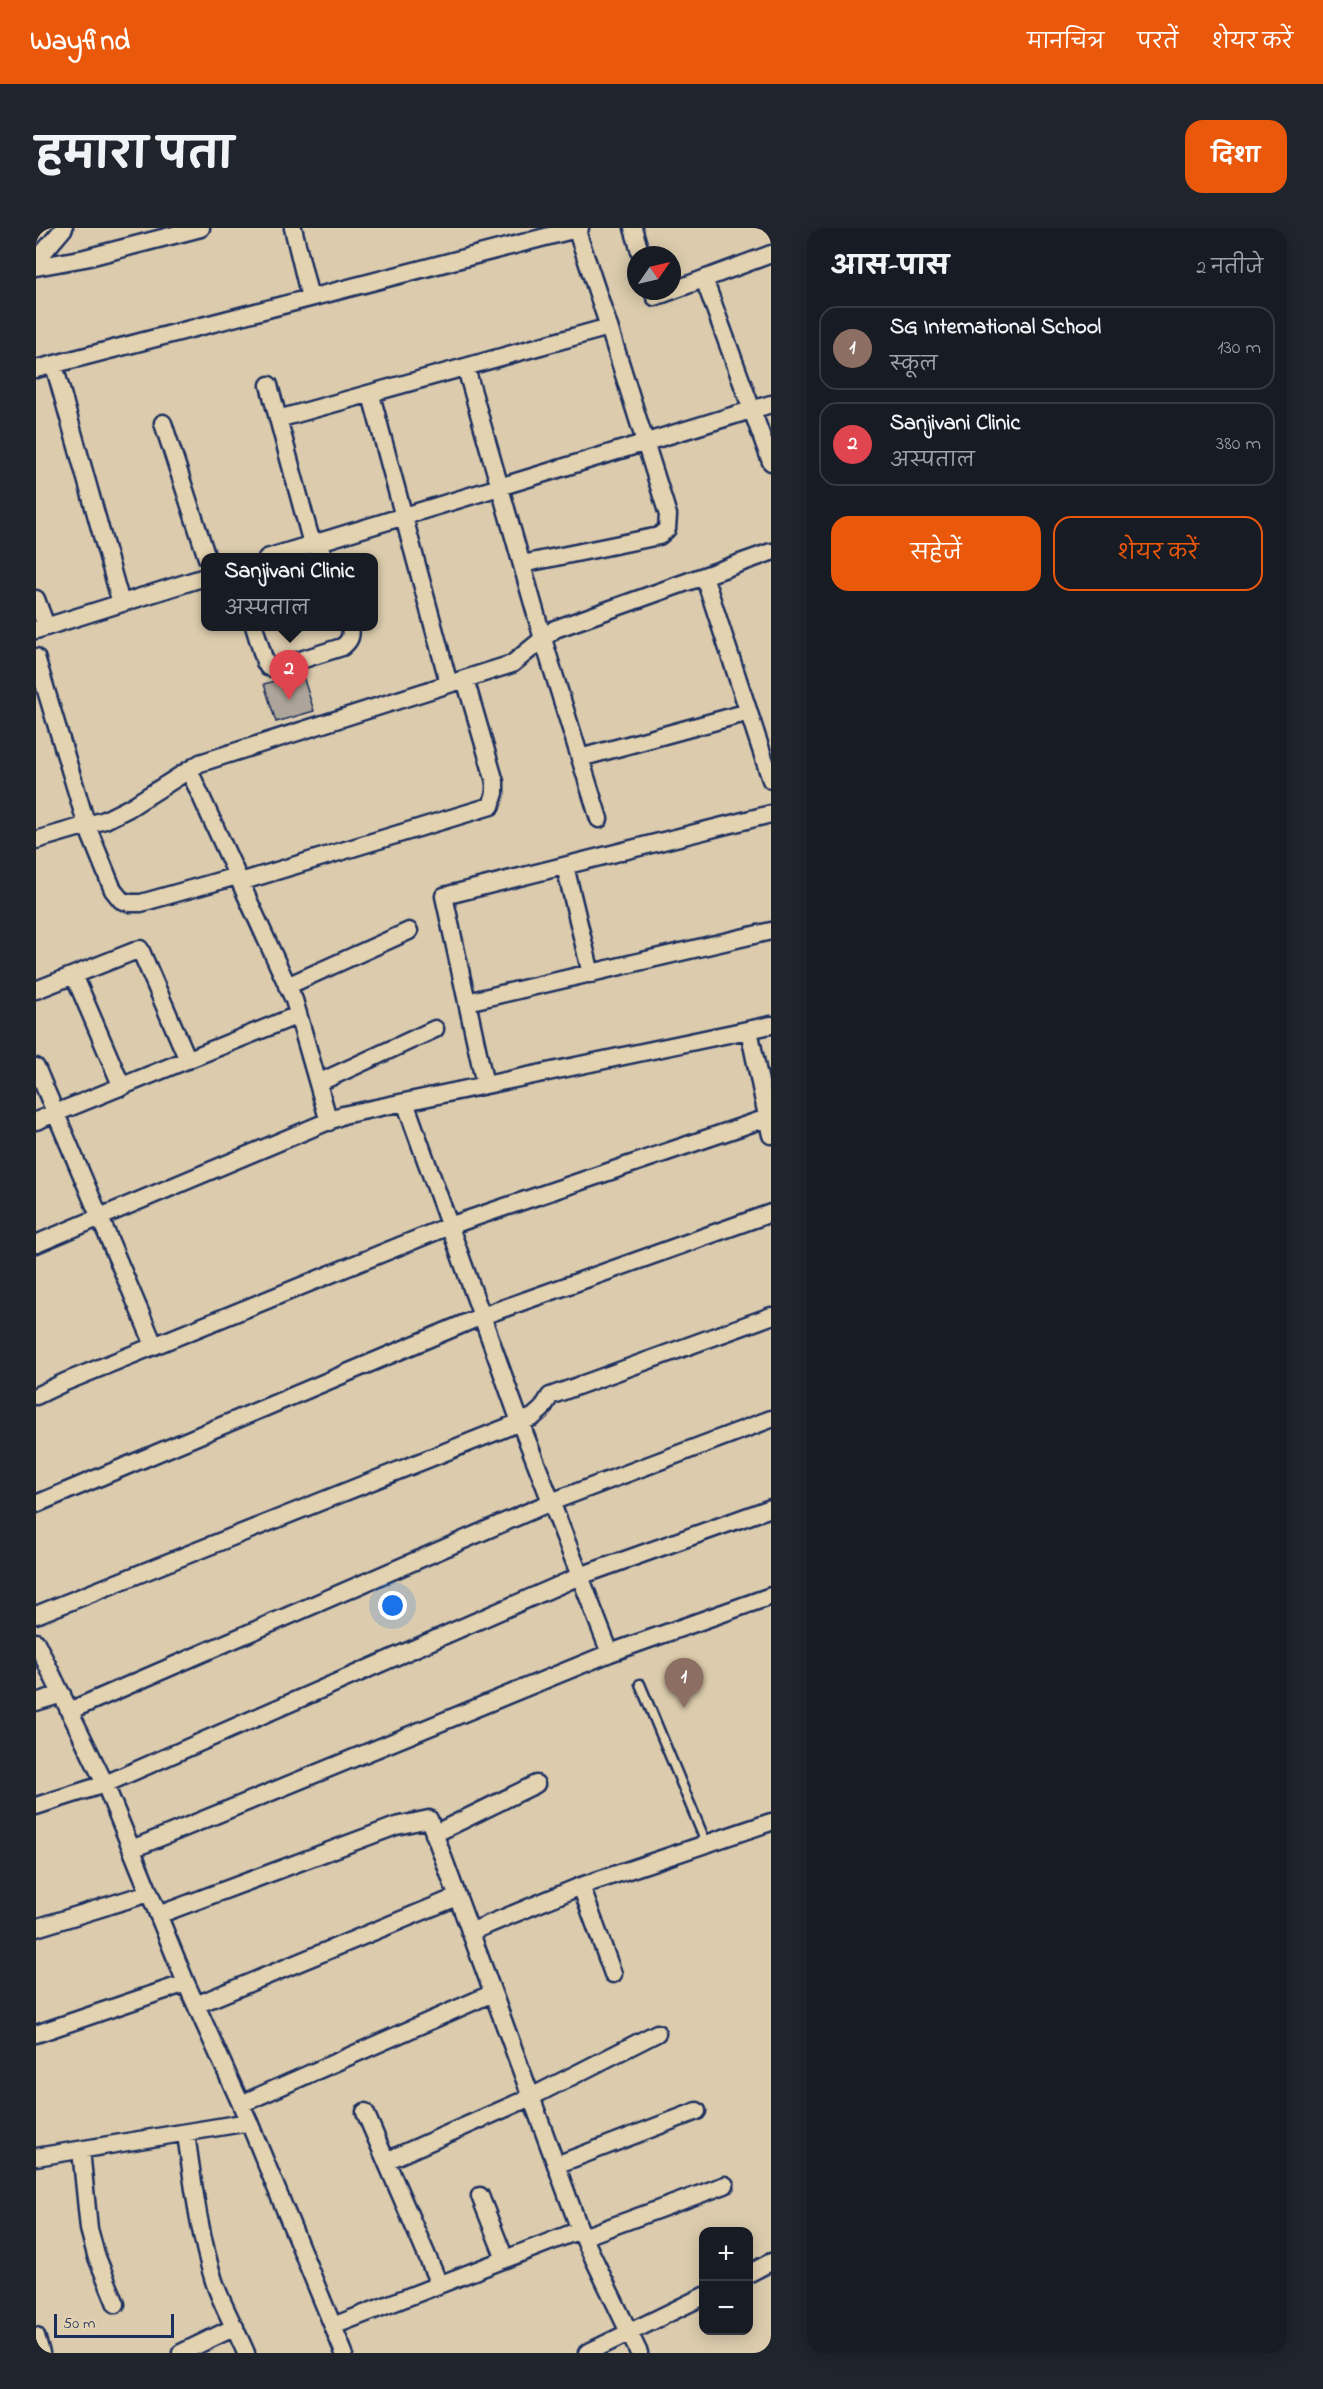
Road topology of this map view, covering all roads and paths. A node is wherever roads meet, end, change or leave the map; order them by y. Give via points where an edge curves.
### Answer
1 (64, 228) edge
2 (201, 228) edge
3 (294, 228) edge
4 (577, 228) edge
5 (633, 228) edge
6 (638, 246) edge
7 (771, 254) edge
8 (36, 261) edge
9 (36, 267) edge
10 (704, 279) junction
11 (681, 287) edge
12 (310, 298) junction
13 (609, 327) junction
14 (54, 365) junction
15 (466, 368) junction
16 (36, 369) edge
17 (269, 386) dead end
18 (371, 395) junction
19 (771, 404) edge
20 (752, 411) junction
21 (278, 419) junction
22 (163, 423) dead end
23 (645, 442) junction
24 (771, 462) edge
25 (500, 485) junction
26 (404, 515) junction
27 (315, 543) junction
28 (771, 552) edge
29 (205, 553) edge
30 (283, 553) edge
31 (321, 553) edge
32 (522, 564) junction
33 (704, 576) junction
34 (201, 578) edge
35 (36, 599) edge
36 (121, 603) junction
37 (41, 628) edge
38 (255, 631) edge
39 (351, 631) edge
40 (543, 639) junction
41 (36, 657) edge
42 (457, 681) junction
43 (749, 712) junction
44 (580, 758) junction
45 (189, 770) junction
46 (771, 780) edge
47 (771, 814) edge
48 (599, 819) dead end
49 (87, 826) junction
50 (36, 840) edge
51 (565, 866) junction
52 (239, 879) junction
53 (409, 931) dead end
54 (771, 931) edge
55 (591, 974) junction
56 (74, 975) junction
57 (287, 986) junction
58 (36, 990) edge
59 (467, 1002) junction
60 (298, 1015) junction
61 (771, 1025) edge
62 (435, 1029) dead end
63 (749, 1030) junction
64 (188, 1060) junction
65 (36, 1067) edge
66 (318, 1083) junction
67 (485, 1085) junction
68 (122, 1086) junction
69 (405, 1102) junction
70 (55, 1114) junction
71 (767, 1118) junction
72 (36, 1121) edge
73 (329, 1122) junction
74 (771, 1135) edge
75 (771, 1213) edge
76 (99, 1218) junction
77 (450, 1227) junction
78 (36, 1244) edge
79 (482, 1316) junction
80 (771, 1316) edge
81 (154, 1346) junction
82 (36, 1396) edge
83 (771, 1419) edge
84 (520, 1422) junction
85 (551, 1502) junction
86 (36, 1504) edge
87 (771, 1508) edge
88 (580, 1576) junction
89 (771, 1596) edge
90 (36, 1615) edge
91 (36, 1642) edge
92 (610, 1653) junction
93 (640, 1684) dead end
94 (62, 1694) junction
95 (36, 1702) edge
96 (69, 1711) junction
97 (105, 1784) junction
98 (536, 1784) dead end
99 (36, 1806) edge
100 (771, 1822) edge
101 (434, 1834) junction
102 (707, 1845) junction
103 (132, 1849) junction
104 (581, 1886) junction
105 (149, 1893) junction
106 (457, 1897) junction
107 (158, 1914) junction
108 (36, 1928) edge
109 (470, 1932) junction
110 (613, 1974) dead end
111 (186, 1983) junction
112 (493, 1993) junction
113 (196, 2005) junction
114 (657, 2033) dead end
115 (36, 2034) edge
116 (531, 2097) junction
117 (242, 2104) junction
118 (697, 2110) dead end
119 (364, 2112) dead end
120 (249, 2122) junction
121 (186, 2134) junction
122 (81, 2150) junction
123 (36, 2157) edge
124 (386, 2161) junction
125 (556, 2165) junction
126 (725, 2185) dead end
127 (480, 2196) dead end
128 (582, 2233) junction
129 (505, 2259) junction
130 (771, 2262) edge
131 (753, 2271) edge
132 (439, 2284) junction
133 (699, 2298) edge
134 (116, 2304) dead end
135 (333, 2326) junction
136 (235, 2327) junction
137 (629, 2332) junction
138 (36, 2336) edge
139 (41, 2353) edge
140 (181, 2353) edge
141 (246, 2353) edge
142 (344, 2353) edge
143 (587, 2353) edge
144 (639, 2353) edge

1 - 8 street
2 - 9 street
3 - 12 street
4 - 12 street
4 - 13 street
5 - 6 street
7 - 10 street
10 - 11 street
10 - 20 street
12 - 14 street
13 - 15 street
13 - 23 street
14 - 16 street
14 - 36 street
15 - 18 street
15 - 25 street
17 - 21 street
18 - 21 street
18 - 26 street
19 - 20 street
20 - 23 street
20 - 24 street
21 - 27 street
22 - 29 street
23 - 25 street
23 - 32 street via 668,515 667,529 659,536
25 - 26 street
25 - 32 street
26 - 27 street
26 - 42 street
27 - 30 street
27 - 31 street
28 - 33 street
32 - 40 street
33 - 40 street via 555,629
33 - 43 street
34 - 36 street
35 - 37 street
36 - 37 street
38 - 39 street via 265,662 275,668 342,647 349,642
40 - 42 street via 512,664
40 - 44 street
41 - 49 street
42 - 45 street via 200,763
42 - 52 street via 495,782 491,806
43 - 44 street
43 - 46 street
44 - 48 street
45 - 49 street via 129,808
45 - 52 street
47 - 51 street
49 - 50 street
49 - 52 street via 113,890 121,900 141,903
51 - 55 street
51 - 59 street via 444,896
52 - 57 street
53 - 57 street
54 - 55 street
55 - 59 street
56 - 58 street
56 - 64 street via 140,949
56 - 68 street
57 - 60 street
59 - 67 street
60 - 64 street
60 - 66 street
61 - 63 street
62 - 66 street
63 - 67 street
63 - 71 street
64 - 68 street
65 - 70 street
66 - 73 street
67 - 69 street
68 - 70 street
69 - 73 street
69 - 77 street
70 - 72 street
70 - 76 street
71 - 74 street
71 - 77 street
73 - 76 street
75 - 79 street
76 - 78 street
76 - 81 street
77 - 79 street
77 - 81 street
79 - 84 street
79 - 86 street
80 - 84 street via 549,1396 542,1409
81 - 82 street
83 - 85 street
84 - 85 street
84 - 90 street
85 - 88 street
85 - 96 street
87 - 88 street
88 - 92 street
88 - 97 street
89 - 92 street
91 - 94 street
92 - 103 street
93 - 102 lane
94 - 95 street
94 - 96 street
96 - 97 street
97 - 99 street
97 - 103 street
98 - 101 street
100 - 102 street
101 - 106 street
101 - 107 street via 429,1819 396,1826
102 - 104 street
103 - 105 street
104 - 109 street
104 - 110 street
105 - 107 street
105 - 108 street
106 - 109 street
106 - 113 street
107 - 111 street
109 - 112 street
111 - 113 street
111 - 115 street
112 - 116 street
112 - 117 street
113 - 117 street
114 - 116 street
116 - 124 street
116 - 125 street
117 - 120 street
118 - 125 street
119 - 124 street
120 - 121 street
120 - 135 street
121 - 122 street
121 - 136 street via 205,2248 215,2283
122 - 123 street
122 - 134 street via 89,2229
124 - 132 street
125 - 128 street
126 - 128 street
127 - 129 street
128 - 129 street
128 - 137 street
129 - 132 street
130 - 131 street
132 - 135 street
133 - 137 street
135 - 142 street
136 - 140 street
136 - 141 street
137 - 143 street
137 - 144 street
138 - 139 street

